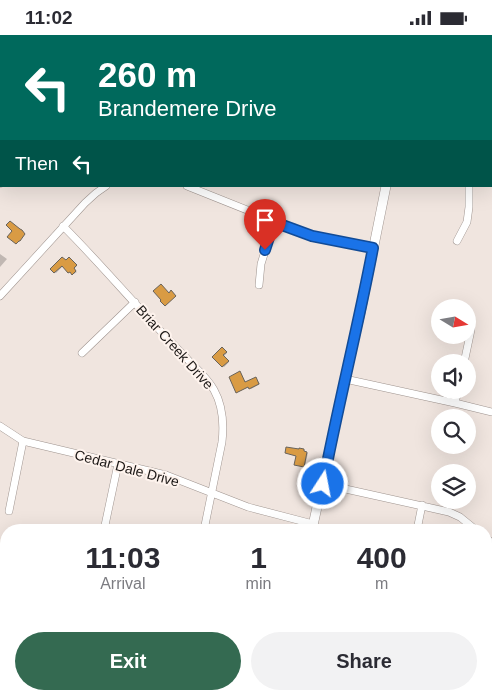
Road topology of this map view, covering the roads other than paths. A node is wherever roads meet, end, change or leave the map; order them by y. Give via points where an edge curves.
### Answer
1 (105, 187) edge
2 (189, 187) edge
3 (386, 187) edge
4 (469, 187) edge
5 (274, 222) junction
6 (63, 226) junction
7 (457, 241) dead end
8 (373, 248) junction
9 (259, 285) dead end
10 (0, 297) edge
11 (135, 302) junction
12 (82, 353) dead end
13 (344, 379) junction
14 (456, 399) edge
15 (455, 403) junction
16 (492, 412) edge
17 (0, 426) edge
18 (22, 441) junction
19 (118, 464) junction
20 (323, 484) junction
21 (212, 493) junction
22 (422, 505) junction
23 (9, 511) dead end
24 (105, 524) edge
25 (205, 524) edge
26 (303, 524) edge
27 (314, 524) edge
28 (418, 524) edge
29 (469, 524) edge

1 - 6 street
2 - 5 street
3 - 8 street
4 - 7 street via 467,222
5 - 8 street via 312,236
5 - 9 street via 261,263
6 - 10 street
6 - 11 street, Briar Creek Drive
8 - 13 street
11 - 12 street
11 - 21 street, Briar Creek Drive via 209,381 218,397 223,433
13 - 15 street
13 - 20 street
14 - 15 street
15 - 16 street
17 - 18 street, Cedar Dale Drive
18 - 19 street, Cedar Dale Drive
18 - 23 street
19 - 21 street, Cedar Dale Drive via 166,475
19 - 24 street
20 - 22 street
20 - 27 street
21 - 25 street, Briar Creek Drive
21 - 26 street, Cedar Dale Drive
22 - 28 street
22 - 29 street via 454,514

